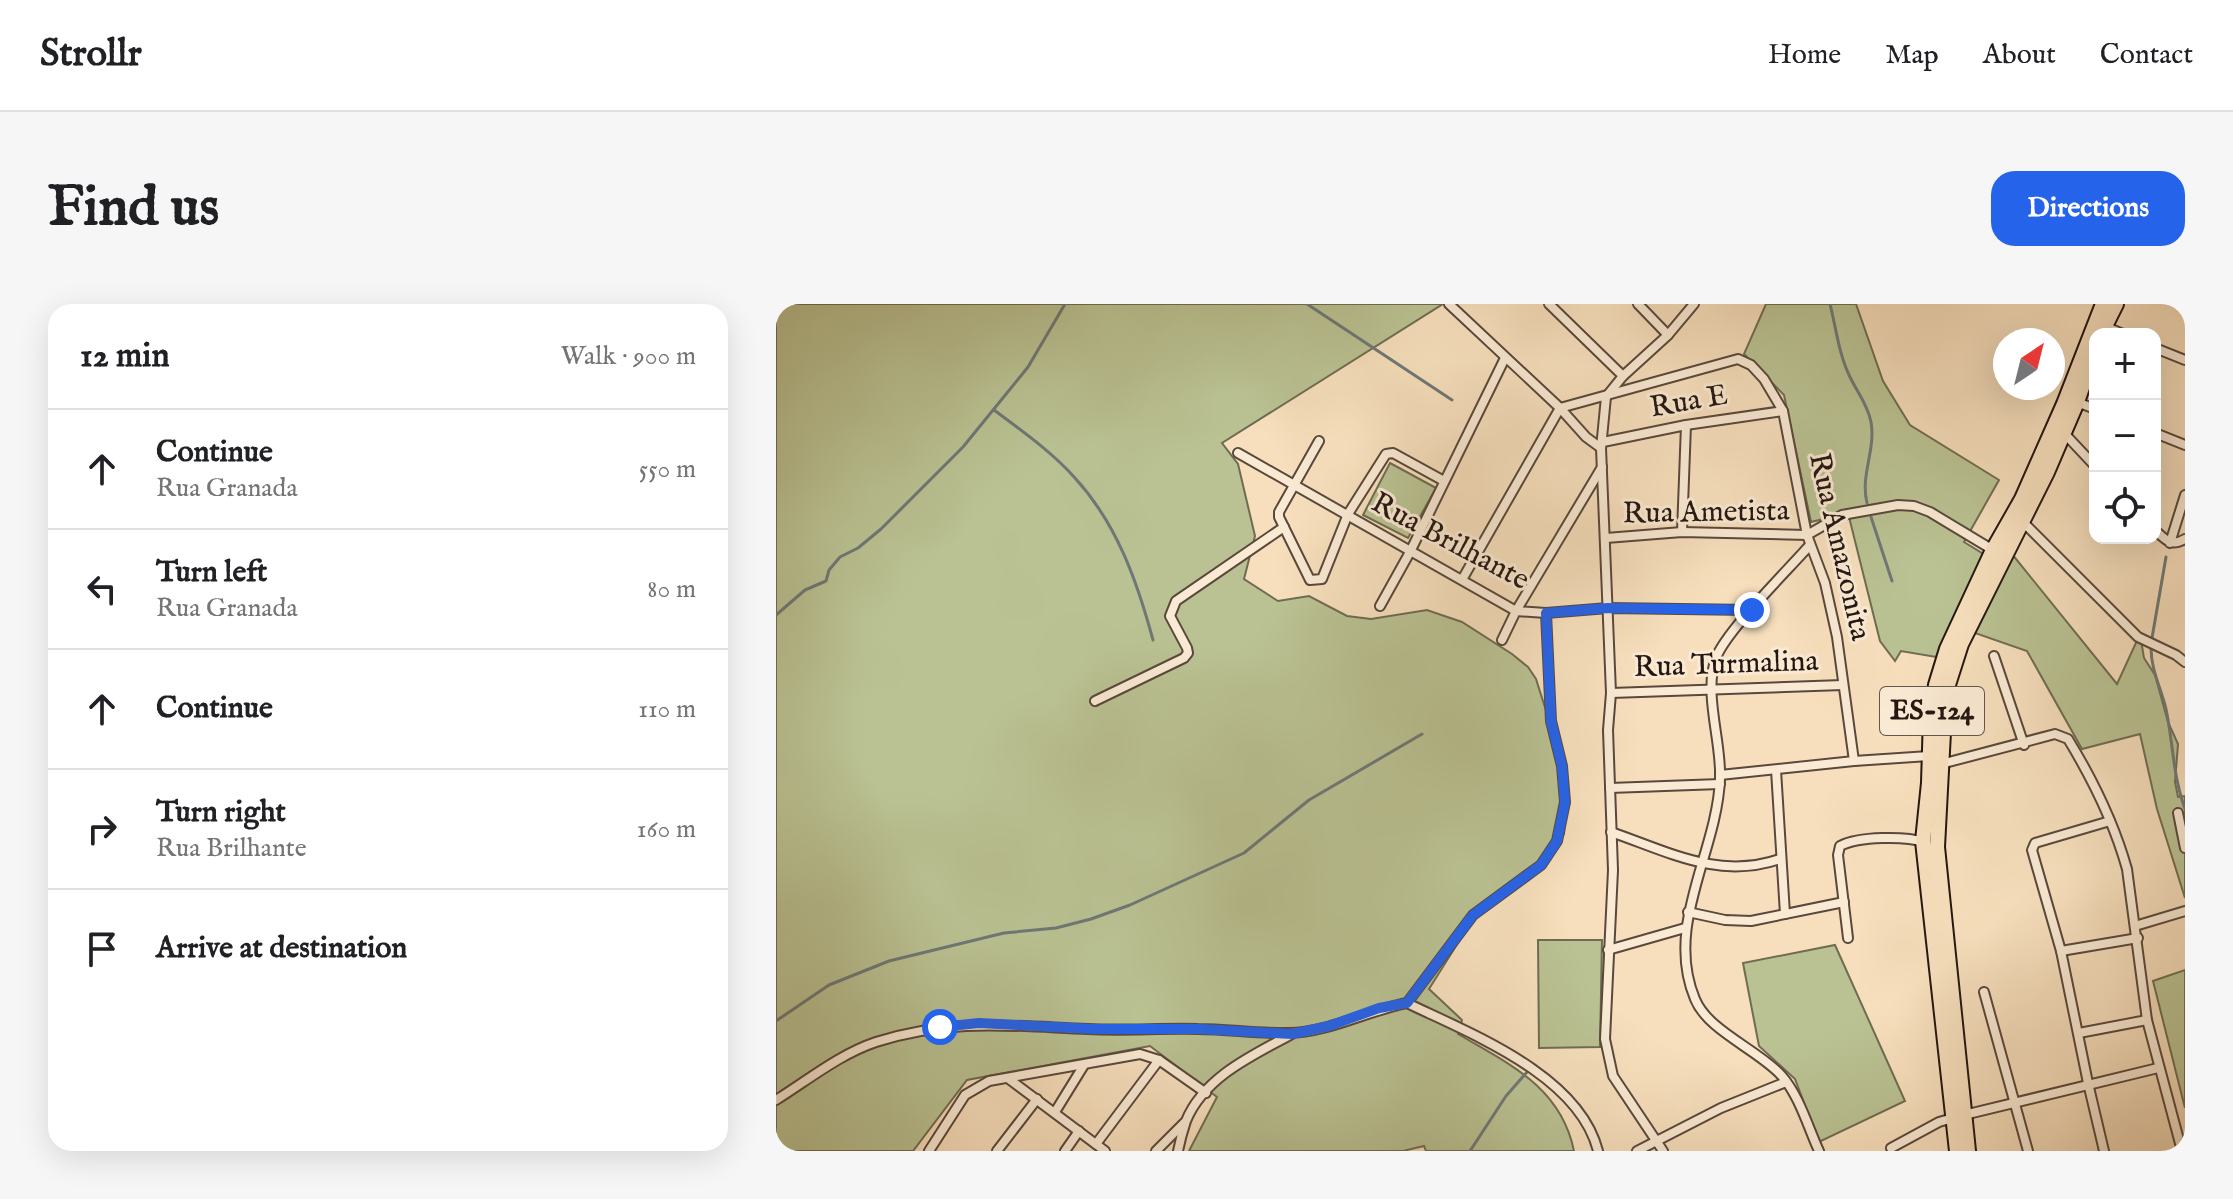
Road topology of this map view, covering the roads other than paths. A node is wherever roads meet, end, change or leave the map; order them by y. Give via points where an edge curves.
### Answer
1 (1449, 304) edge
2 (1549, 304) edge
3 (1638, 304) edge
4 (1694, 304) edge
5 (2103, 304) edge
6 (2116, 304) edge
7 (2103, 328) edge
8 (1668, 335) junction
9 (2161, 350) edge
10 (1505, 358) junction
11 (2185, 360) edge
12 (2089, 367) edge
13 (1623, 376) junction
14 (1606, 397) junction
15 (2077, 402) junction
16 (2089, 407) edge
17 (1560, 408) junction
18 (1783, 411) junction
19 (1686, 425) junction
20 (2064, 433) junction
21 (2161, 435) edge
22 (1319, 441) dead end
23 (1602, 445) junction
24 (2185, 445) edge
25 (1238, 453) dead end
26 (2089, 460) edge
27 (1603, 465) junction
28 (1444, 481) junction
29 (1295, 486) junction
30 (2185, 495) edge
31 (1348, 514) junction
32 (2023, 522) junction
33 (1284, 527) junction
34 (1682, 532) junction
35 (1807, 535) junction
36 (2161, 535) edge
37 (1606, 538) junction
38 (2185, 539) edge
39 (2170, 543) junction
40 (1809, 546) junction
41 (1993, 550) junction
42 (1410, 552) junction
43 (1463, 578) junction
44 (1380, 606) dead end
45 (1608, 608) junction
46 (1752, 610) junction
47 (1516, 611) junction
48 (1546, 613) junction
49 (1502, 640) dead end
50 (1994, 656) dead end
51 (2185, 662) edge
52 (1843, 685) junction
53 (1713, 690) junction
54 (1611, 693) junction
55 (1095, 701) dead end
56 (2024, 745) junction
57 (1935, 760) junction
58 (1854, 761) junction
59 (1776, 770) junction
60 (1720, 780) junction
61 (1610, 788) junction
62 (2178, 813) dead end
63 (2110, 821) junction
64 (1611, 832) junction
65 (1923, 841) junction
66 (1937, 847) junction
67 (2185, 848) edge
68 (1780, 859) junction
69 (1703, 863) junction
70 (1844, 902) junction
71 (2185, 911) edge
72 (1688, 912) junction
73 (1785, 914) junction
74 (2135, 926) junction
75 (1685, 928) junction
76 (1848, 938) dead end
77 (2138, 938) junction
78 (1608, 950) junction
79 (2061, 951) junction
80 (1984, 992) dead end
81 (1407, 1003) junction
82 (2147, 1020) junction
83 (2079, 1033) junction
84 (1292, 1034) junction
85 (1159, 1060) junction
86 (1084, 1065) junction
87 (2158, 1068) junction
88 (1008, 1079) junction
89 (1786, 1082) junction
90 (2088, 1083) junction
91 (1206, 1093) junction
92 (1037, 1099) junction
93 (776, 1100) edge
94 (2016, 1102) junction
95 (1055, 1112) junction
96 (1958, 1116) junction
97 (1187, 1120) junction
98 (1079, 1131) junction
99 (1657, 1143) junction
100 (1096, 1144) junction
101 (1891, 1148) dead end
102 (929, 1151) edge
103 (997, 1151) edge
104 (1065, 1151) edge
105 (1105, 1151) edge
106 (1156, 1151) edge
107 (1178, 1151) edge
108 (1598, 1151) edge
109 (1637, 1151) edge
110 (1663, 1151) edge
111 (1819, 1151) edge
112 (1957, 1151) edge
113 (1968, 1151) edge
114 (2028, 1151) edge
115 (2104, 1151) edge
116 (2182, 1151) edge

1 - 10 street
2 - 13 street
3 - 8 street
4 - 8 street
5 - 41 main road, ES-124 via 2037,466
6 - 7 main road
8 - 13 street
9 - 11 street
10 - 17 street
10 - 28 street
12 - 15 main road, ES-124
13 - 14 street
14 - 17 street
14 - 18 street, Rua Amazonita via 1742,360 1764,379
14 - 23 street
15 - 16 street
15 - 20 main road, ES-124
17 - 23 street via 1586,437
17 - 43 street
18 - 19 street, Rua E
18 - 35 street, Rua Amazonita
19 - 23 street, Rua E
19 - 34 street
20 - 26 street
20 - 32 main road, ES-124
21 - 24 street
22 - 29 street
23 - 27 street
25 - 29 street, Rua Brilhante
27 - 37 street
27 - 47 street
28 - 31 street via 1393,453 1383,458
28 - 42 street
29 - 31 street, Rua Brilhante
29 - 33 street via 1279,512
30 - 39 street
31 - 33 street via 1322,579 1310,580
31 - 42 street, Rua Brilhante
32 - 51 street via 2138,637
32 - 57 main road, ES-124 via 1972,617 1952,668
33 - 55 street via 1176,601 1170,616 1187,648 1184,658
34 - 35 street, Rua Ametista
34 - 37 street, Rua Ametista
35 - 40 street, Rua Amazonita
35 - 41 street via 1842,515 1914,506
36 - 39 street
37 - 45 street
38 - 39 street
40 - 46 street
40 - 52 street, Rua Amazonita via 1825,583
41 - 57 main road, ES-124 via 1936,685
42 - 43 street, Rua Brilhante
42 - 44 street
43 - 47 street, Rua Brilhante
45 - 46 street, Rua Brilhante
45 - 48 street, Rua Brilhante
45 - 54 street
46 - 53 street via 1717,655
47 - 48 street, Rua Brilhante
47 - 49 street
48 - 81 street via 1551,721 1565,802 1557,841 1541,865 1473,915
50 - 56 street
52 - 53 street, Rua Turmalina
52 - 58 street, Rua Amazonita
53 - 54 street, Rua Turmalina
53 - 60 street
54 - 61 street
56 - 57 street
56 - 63 street via 2055,734 2068,739
57 - 58 street
57 - 65 main road, ES-124
57 - 66 main road, ES-124
58 - 59 street
59 - 60 street
59 - 68 street
60 - 61 street
60 - 69 street
61 - 64 street
62 - 67 street
63 - 74 street via 2127,869
63 - 79 street via 2035,843 2032,854
64 - 69 street
64 - 78 street
65 - 66 street
65 - 70 street via 1888,839 1840,846
65 - 96 main road, ES-124
66 - 96 main road, ES-124
68 - 69 street via 1743,868
68 - 73 street
69 - 72 street
70 - 73 street
70 - 76 street
71 - 74 street
72 - 73 street via 1737,921
72 - 75 street
74 - 77 street
75 - 78 street
75 - 89 street via 1690,982 1700,1009
77 - 79 street
77 - 82 street
78 - 99 street via 1605,1039 1610,1064 1622,1092
79 - 83 street
80 - 94 street
81 - 84 street
81 - 108 street via 1485,1041 1546,1080 1588,1122
82 - 83 street
82 - 87 street
83 - 90 street
84 - 91 street via 1226,1072
84 - 93 street via 979,1023 940,1027 873,1043
85 - 86 street via 1140,1054
85 - 91 street
85 - 100 street
86 - 88 street
86 - 95 street
87 - 90 street
87 - 116 street
88 - 92 street
88 - 102 street via 989,1081 965,1095
89 - 99 street via 1721,1108
89 - 111 street
90 - 94 street
90 - 115 street
91 - 97 street
92 - 95 street
92 - 103 street
94 - 96 street
94 - 114 street
95 - 98 street
96 - 101 street
96 - 112 main road, ES-124
96 - 113 main road, ES-124
97 - 106 street
97 - 107 street
98 - 100 street
98 - 104 street
99 - 109 street
99 - 110 street
100 - 105 street

